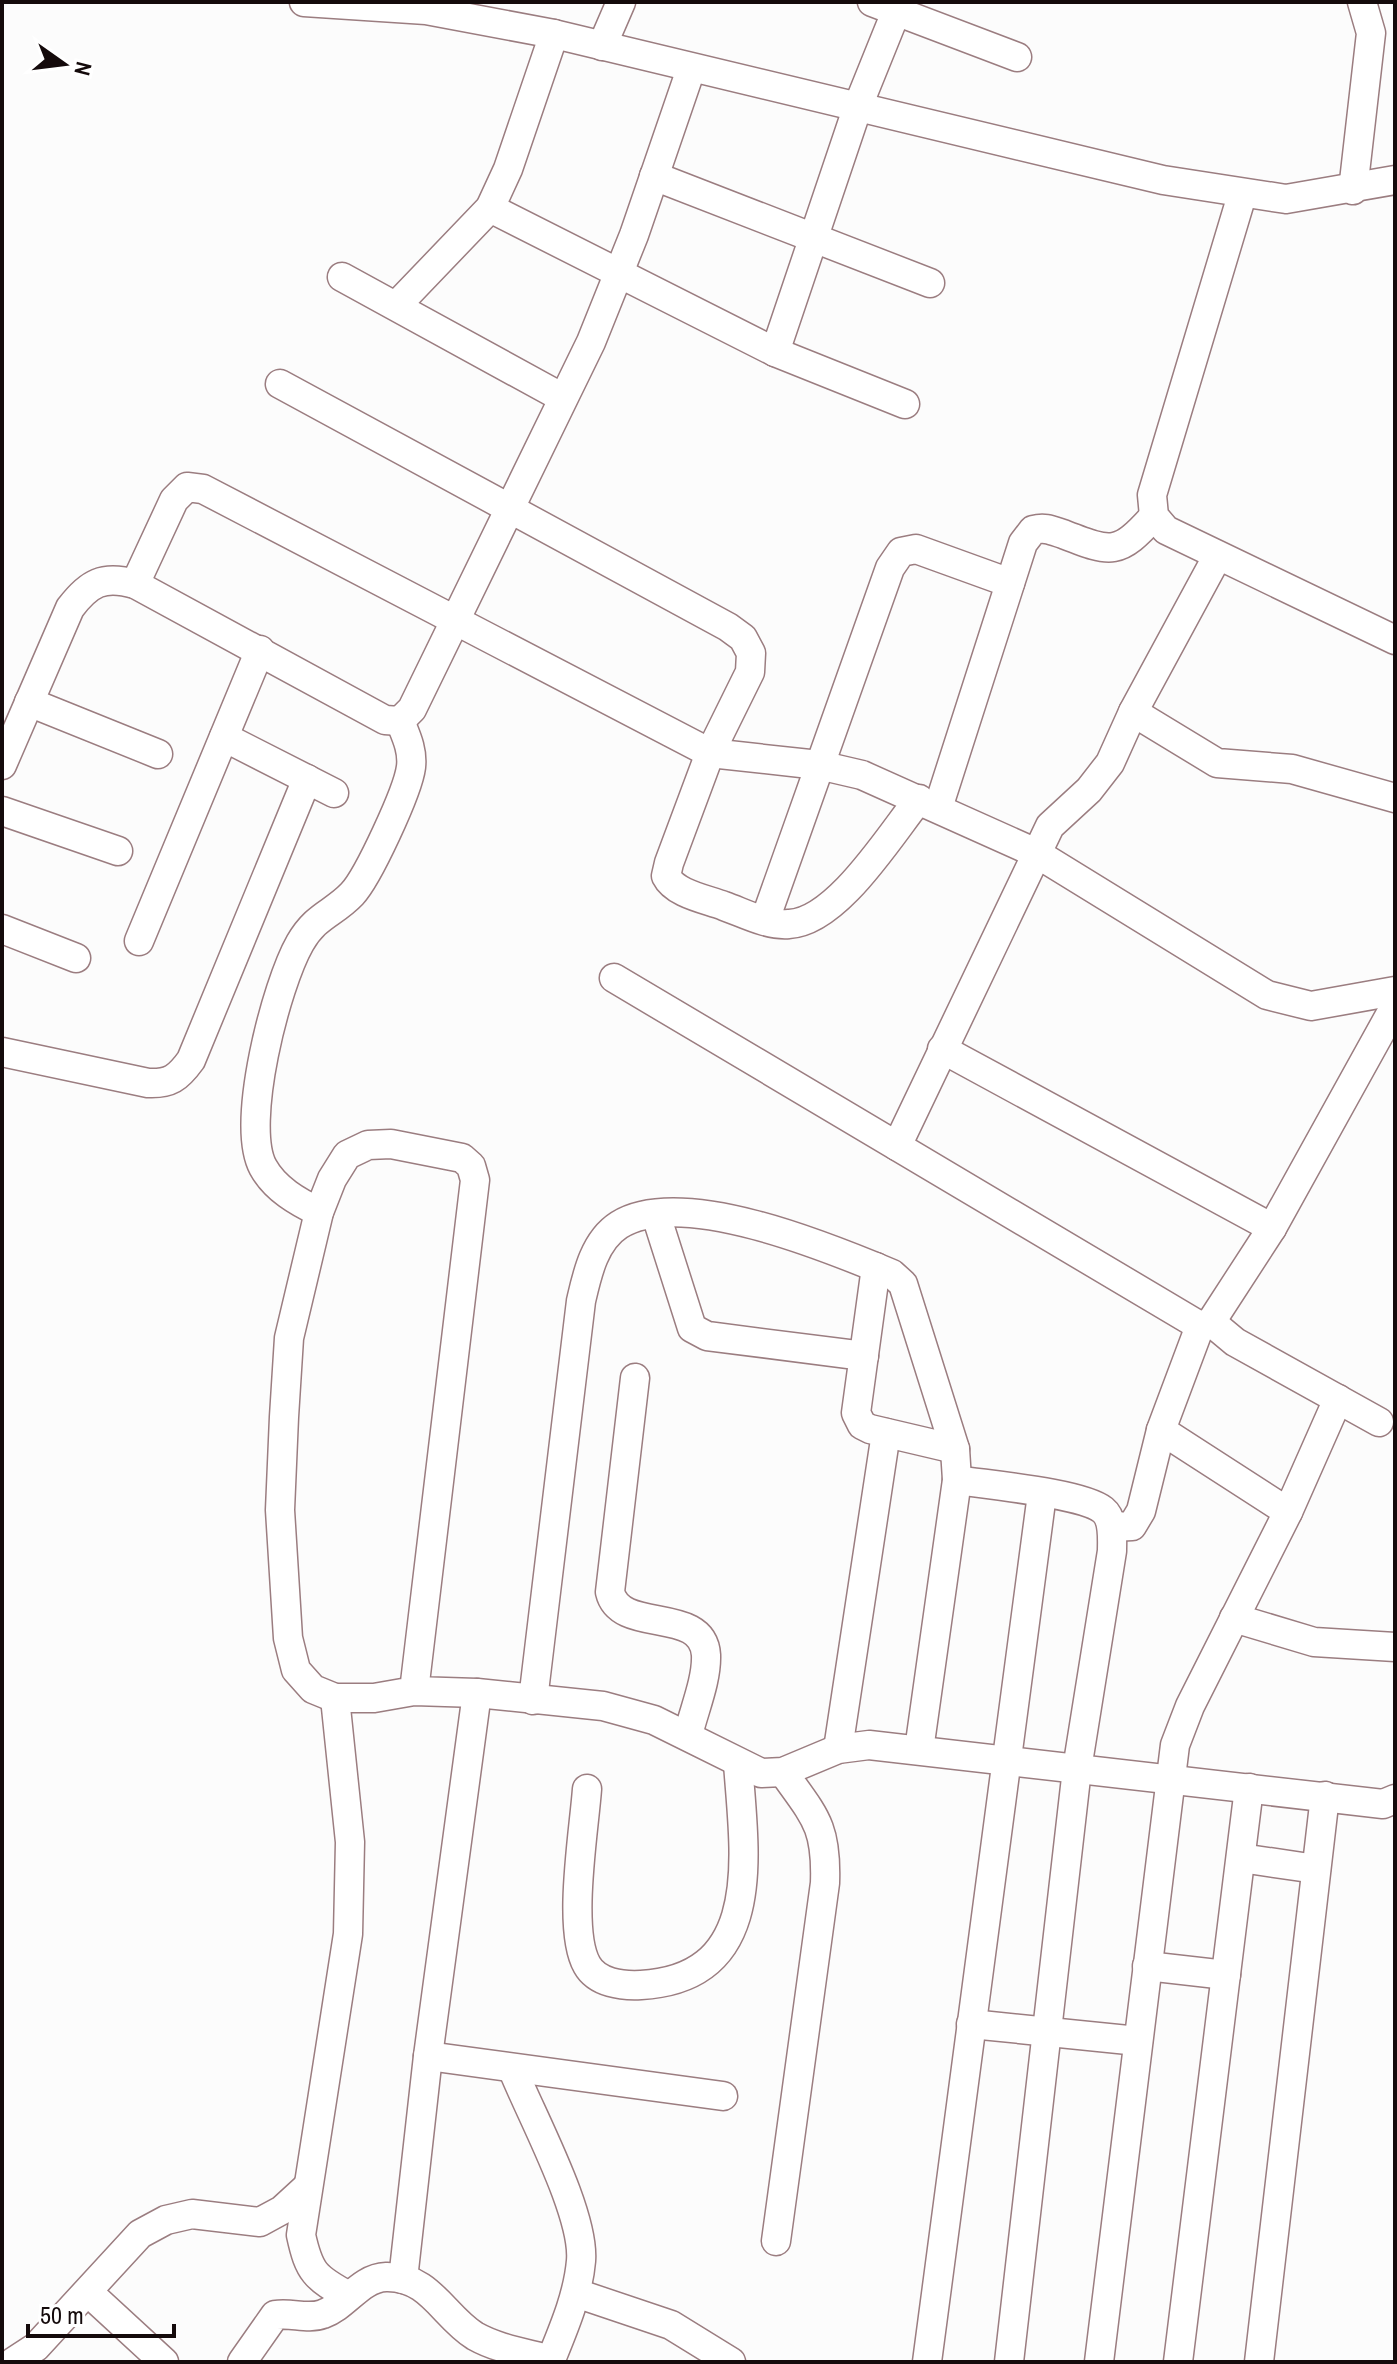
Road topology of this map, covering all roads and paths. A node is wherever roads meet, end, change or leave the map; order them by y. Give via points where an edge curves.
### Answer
1 (304, 2) edge
2 (621, 2) edge
3 (1362, 2) edge
4 (889, 5) edge
5 (554, 34) junction
6 (602, 46) junction
7 (1017, 57) dead end
8 (691, 69) junction
9 (858, 106) junction
10 (654, 176) junction
11 (1395, 180) edge
12 (1353, 190) junction
13 (1242, 195) junction
14 (490, 208) junction
15 (813, 239) junction
16 (620, 271) junction
17 (342, 277) dead end
18 (930, 283) dead end
19 (397, 305) junction
20 (775, 352) junction
21 (280, 384) dead end
22 (563, 398) junction
23 (905, 404) dead end
24 (509, 507) junction
25 (1154, 516) junction
26 (1217, 557) junction
27 (1010, 583) junction
28 (135, 584) junction
29 (454, 617) junction
30 (1395, 640) edge
31 (260, 650) junction
32 (29, 702) junction
33 (1133, 712) junction
34 (400, 721) junction
35 (224, 737) junction
36 (710, 753) junction
37 (158, 754) dead end
38 (2, 765) edge
39 (819, 765) junction
40 (307, 779) junction
41 (334, 793) dead end
42 (1395, 798) edge
43 (928, 804) junction
44 (2, 811) edge
45 (118, 851) dead end
46 (1036, 853) junction
47 (765, 920) junction
48 (2, 929) edge
49 (139, 941) dead end
50 (76, 958) dead end
51 (614, 978) dead end
52 (1395, 991) edge
53 (1395, 1006) edge
54 (942, 1049) junction
55 (2, 1052) edge
56 (897, 1146) junction
57 (319, 1212) junction
58 (656, 1215) junction
59 (1272, 1228) junction
60 (876, 1267) junction
61 (1205, 1324) junction
62 (864, 1356) junction
63 (635, 1378) dead end
64 (1338, 1399) junction
65 (1379, 1422) dead end
66 (1161, 1430) junction
67 (886, 1433) junction
68 (955, 1449) junction
69 (957, 1480) junction
70 (1042, 1494) junction
71 (1288, 1512) junction
72 (1112, 1527) junction
73 (1234, 1618) junction
74 (1395, 1647) edge
75 (414, 1691) junction
76 (477, 1693) junction
77 (335, 1698) junction
78 (533, 1700) junction
79 (688, 1735) junction
80 (838, 1749) junction
81 (919, 1750) junction
82 (1005, 1760) junction
83 (738, 1763) junction
84 (1077, 1769) junction
85 (783, 1772) junction
86 (1170, 1779) junction
87 (1249, 1788) junction
88 (587, 1789) dead end
89 (1325, 1796) junction
90 (1395, 1799) edge
91 (1241, 1858) junction
92 (1316, 1869) junction
93 (1147, 1966) junction
94 (1226, 1975) junction
95 (971, 2024) junction
96 (1047, 2031) junction
97 (1138, 2041) junction
98 (428, 2056) junction
99 (513, 2070) junction
100 (723, 2096) dead end
101 (306, 2188) junction
102 (776, 2241) dead end
103 (403, 2279) junction
104 (88, 2292) junction
105 (576, 2293) junction
106 (349, 2296) junction
107 (551, 2361) edge
108 (13, 2362) edge
109 (164, 2362) edge
110 (242, 2362) edge
111 (731, 2362) edge
112 (927, 2362) edge
113 (1009, 2362) edge
114 (1099, 2362) edge
115 (1178, 2362) edge
116 (1259, 2362) edge

1 - 5 street via 426,10
2 - 6 street
3 - 12 street via 1371,33
4 - 7 street
4 - 9 street
5 - 6 street
5 - 14 street
6 - 8 street
8 - 9 street
8 - 10 street
9 - 13 street
9 - 15 street
10 - 15 street
10 - 16 street
11 - 12 street
12 - 13 street via 1286,199
13 - 25 street via 1152,495
14 - 16 street
14 - 19 street
15 - 18 street
15 - 20 street
16 - 20 street
16 - 22 street
17 - 19 street
19 - 22 street
20 - 23 street
21 - 24 street
22 - 24 street
24 - 29 street
24 - 36 street via 743,638 751,653 750,672
25 - 26 street via 1166,530
25 - 27 street via 1130,543 1116,549 1044,528 1033,530
26 - 30 street
26 - 33 street
27 - 39 street via 916,549 901,552 890,568
27 - 43 street
28 - 29 street via 174,500 187,487 203,489
28 - 31 street
28 - 32 street via 98,580 85,588 70,608
29 - 34 street via 412,709
29 - 36 street
31 - 34 street via 385,720
31 - 35 street
32 - 37 street
32 - 38 street
33 - 42 street via 1217,763 1292,769
33 - 46 street via 1110,763 1050,826
34 - 57 street via 411,747 407,783 362,881 311,925 298,946 284,976 262,1063 256,1146 263,1167 294,1199
35 - 40 street
35 - 49 street
36 - 39 street
36 - 47 street via 666,876 679,889
39 - 43 street via 862,775
39 - 47 street
40 - 41 street
40 - 55 street via 191,1060 180,1075 168,1084 148,1083
43 - 46 street
43 - 47 street via 838,900 812,919 789,924
44 - 45 street
46 - 52 street via 1290,1004 1311,1006
46 - 54 street
48 - 50 street
51 - 56 street
53 - 59 street
54 - 56 street
54 - 59 street
56 - 61 street
57 - 75 street via 347,1155 368,1145 391,1144 462,1158 475,1180
57 - 77 street via 289,1338 280,1510 288,1638 296,1670 313,1689
58 - 60 street via 754,1225
58 - 62 street via 692,1328 707,1336
58 - 78 street via 616,1227 589,1267
59 - 61 street
60 - 62 street
60 - 68 street via 903,1284
61 - 64 street
61 - 66 street
62 - 67 street via 856,1413 862,1425
63 - 79 street via 610,1592 622,1611 685,1627 700,1637 705,1668
64 - 65 street
64 - 71 street
66 - 71 street
66 - 72 street via 1141,1511 1132,1526
67 - 68 street
67 - 80 street
68 - 69 street
69 - 70 street
69 - 81 street
70 - 72 street via 1085,1501 1105,1511
70 - 82 street
71 - 73 street
72 - 84 street
73 - 74 street via 1314,1642
73 - 86 street via 1190,1706 1175,1745
75 - 76 street
75 - 77 street
76 - 78 street
76 - 98 street
77 - 101 street via 351,1885 348,1934
78 - 79 street via 625,1711
79 - 83 street
80 - 81 street via 869,1745
80 - 85 street
81 - 82 street
82 - 84 street
82 - 95 street
83 - 85 street via 761,1773
83 - 88 street via 745,1854 737,1921 722,1946 699,1968 659,1984 625,1986 601,1979 587,1967 577,1921
84 - 86 street
84 - 96 street
85 - 102 street via 820,1824 826,1850
86 - 87 street
86 - 93 street
87 - 89 street
87 - 91 street
89 - 90 street via 1383,1804
89 - 92 street
91 - 92 street
91 - 94 street
92 - 116 street
93 - 94 street
93 - 97 street
94 - 115 street
95 - 96 street
95 - 112 street
96 - 97 street
96 - 113 street
97 - 114 street
98 - 99 street
98 - 103 street
99 - 100 street
99 - 105 street via 578,2226
101 - 104 street via 260,2222 192,2214 166,2220 140,2234
101 - 106 street via 301,2235 308,2266
103 - 106 street via 370,2281
103 - 107 street via 437,2297 477,2337
104 - 108 street via 36,2347
104 - 109 street
105 - 107 street
105 - 111 street via 671,2325
106 - 110 street via 311,2318 275,2315

